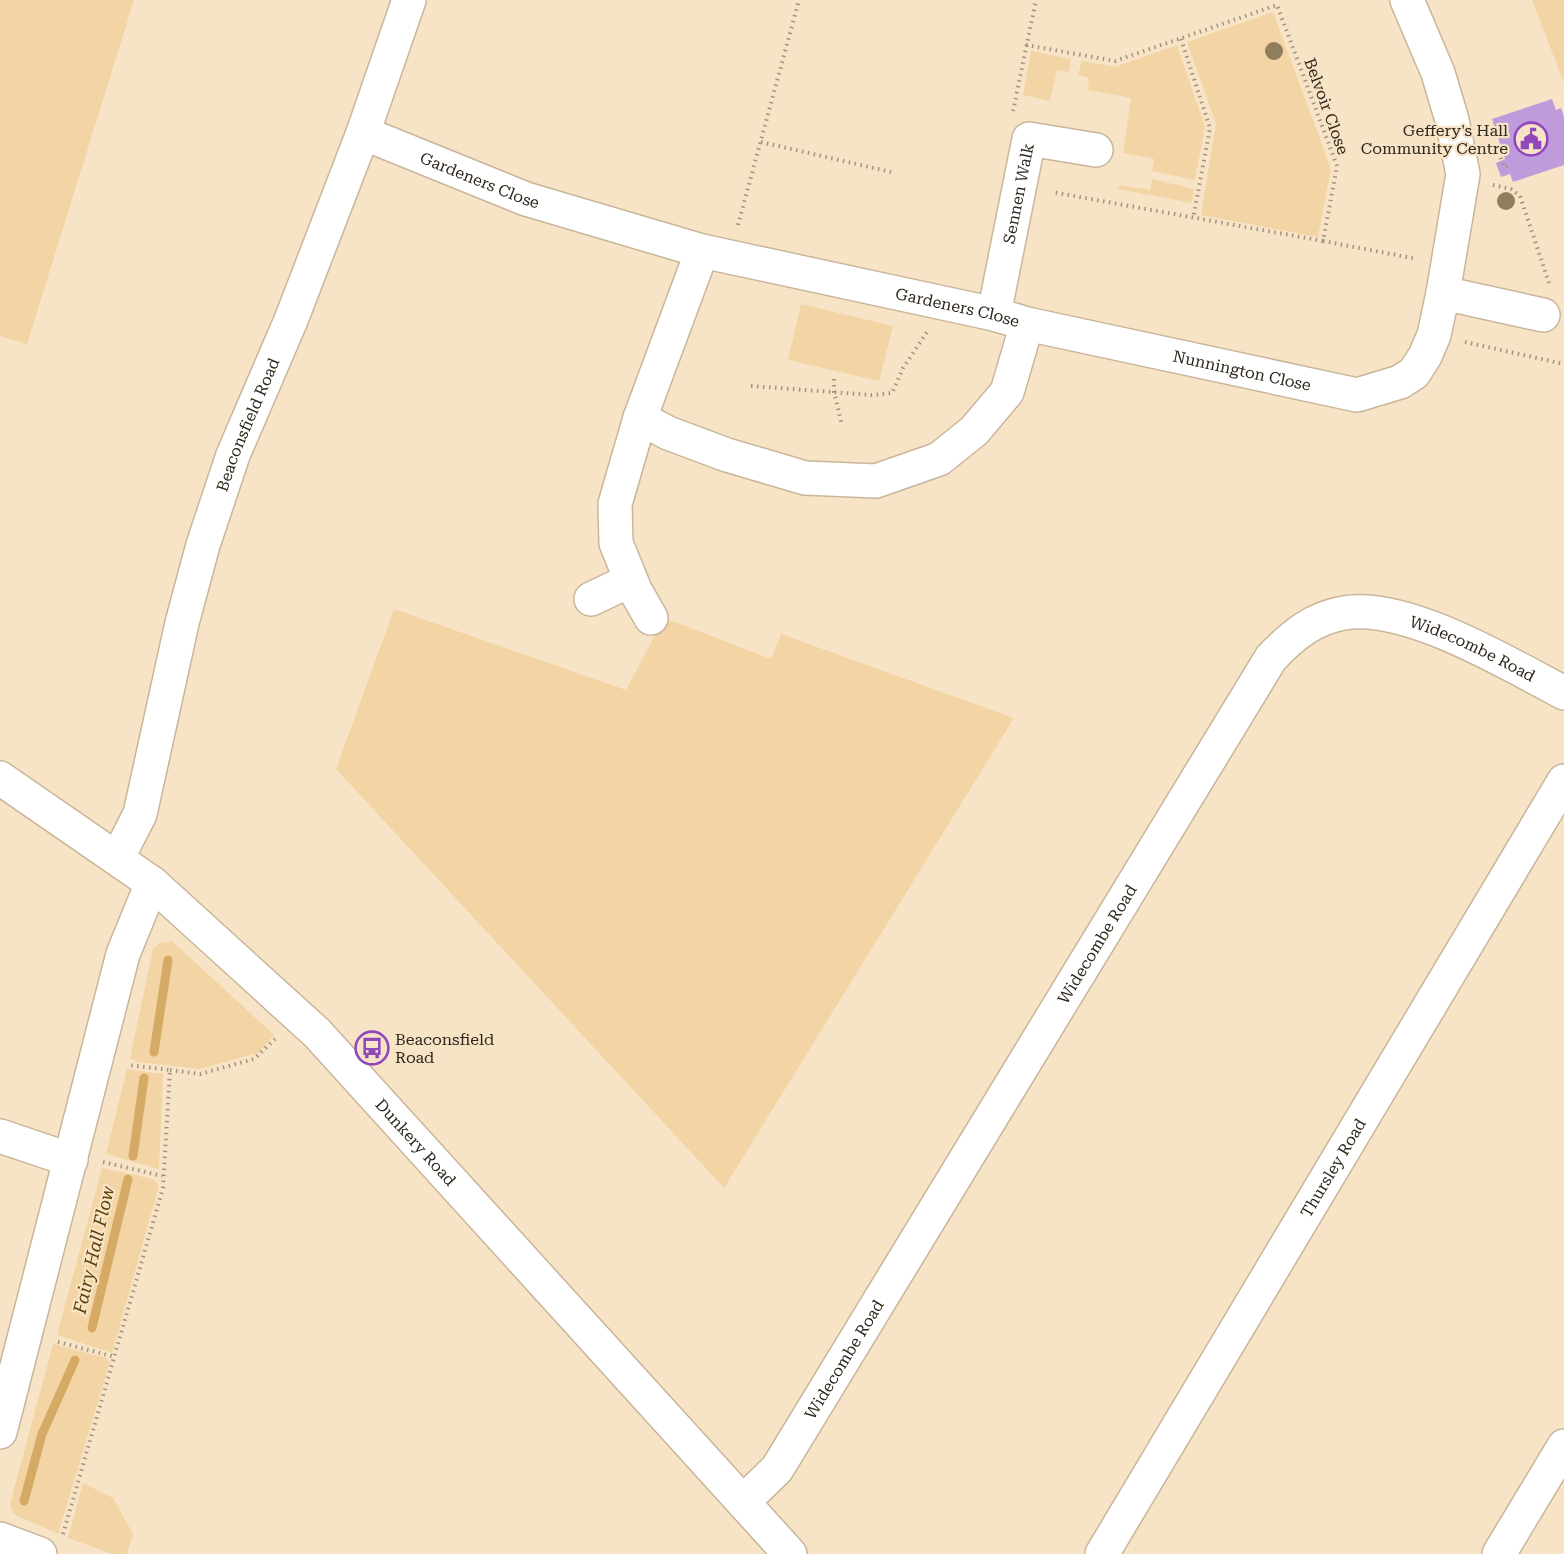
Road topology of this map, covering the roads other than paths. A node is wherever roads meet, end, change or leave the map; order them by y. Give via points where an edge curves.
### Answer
1 (408, 0) edge
2 (1407, 0) edge
3 (363, 134) junction
4 (1096, 150) dead end
5 (716, 254) junction
6 (1443, 293) junction
7 (994, 314) junction
8 (1543, 315) dead end
9 (1027, 324) junction
10 (640, 418) junction
11 (630, 580) junction
12 (591, 599) dead end
13 (651, 618) dead end
14 (1564, 693) edge
15 (0, 778) edge
16 (1564, 781) edge
17 (118, 857) junction
18 (152, 883) junction
19 (0, 1136) edge
20 (83, 1160) junction
21 (0, 1432) edge
22 (1564, 1446) edge
23 (743, 1502) junction
24 (0, 1539) edge
25 (51, 1547) edge
26 (790, 1554) edge
27 (1102, 1554) edge
28 (1499, 1554) edge

1 - 3 street, Beaconsfield Road
2 - 6 street, Nunnington Close via 1438,73 1463,174
3 - 5 street, Gardeners Close via 526,199
3 - 17 street, Beaconsfield Road via 291,320 233,455 182,623 140,814
4 - 7 street, Sennen Walk via 1029,139
5 - 7 street, Gardeners Close
5 - 10 street
6 - 8 street
6 - 9 street, Nunnington Close via 1434,335 1414,373 1400,382 1357,395
7 - 9 street, Gardeners Close
9 - 10 street, Gardeners Close via 1007,392 974,431 939,459 876,481 805,478 727,455
10 - 11 street via 615,504 616,543
11 - 12 street
11 - 13 street
14 - 23 street, Widecombe Road via 1440,632 1382,613 1351,612 1326,617 1284,644 1271,658 777,1469
15 - 17 street, Dunkery Road
16 - 27 street, Thursley Road
17 - 18 street, Dunkery Road
18 - 20 street via 123,954
18 - 23 street, Dunkery Road via 316,1033
19 - 20 street
20 - 21 street
22 - 28 street
23 - 26 street, Dunkery Road
24 - 25 street

